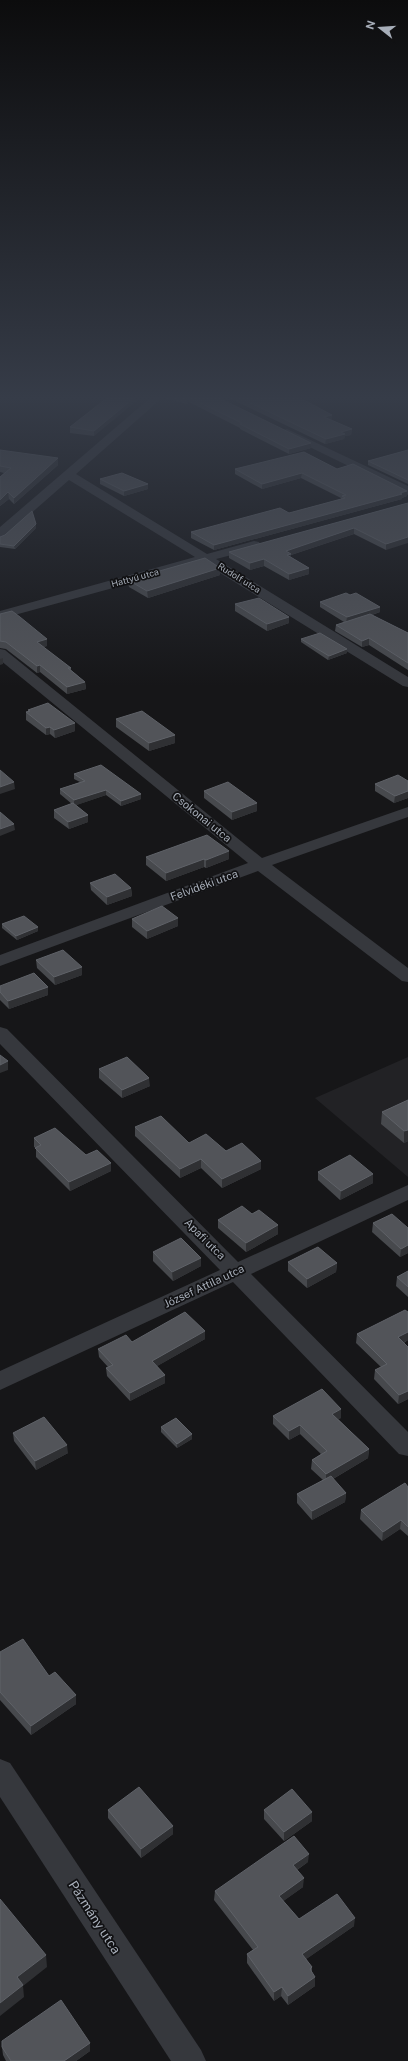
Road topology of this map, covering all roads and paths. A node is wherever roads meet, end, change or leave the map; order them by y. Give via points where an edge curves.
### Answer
1 (45, 494) edge
2 (101, 494) edge
3 (0, 534) edge
4 (266, 542) edge
5 (207, 558) junction
6 (0, 615) edge
7 (0, 653) edge
8 (408, 683) edge
9 (408, 812) edge
10 (260, 864) junction
11 (0, 961) edge
12 (408, 977) edge
13 (0, 1033) edge
14 (408, 1192) edge
15 (236, 1271) junction
16 (0, 1381) edge
17 (408, 1447) edge
18 (0, 1772) edge
19 (190, 2061) edge

1 - 3 street
2 - 5 street, Rudolf utca
4 - 5 street, Hattyú utca
5 - 6 street, Hattyú utca
5 - 8 street, Rudolf utca
7 - 10 street, Csokonai utca
9 - 10 street, Felvidéki utca
10 - 11 street, Felvidéki utca
10 - 12 street, Csokonai utca
13 - 15 street, Apafi utca
14 - 15 street, József Attila utca
15 - 16 street, József Attila utca
15 - 17 street, Apafi utca
18 - 19 street, Pázmány utca

